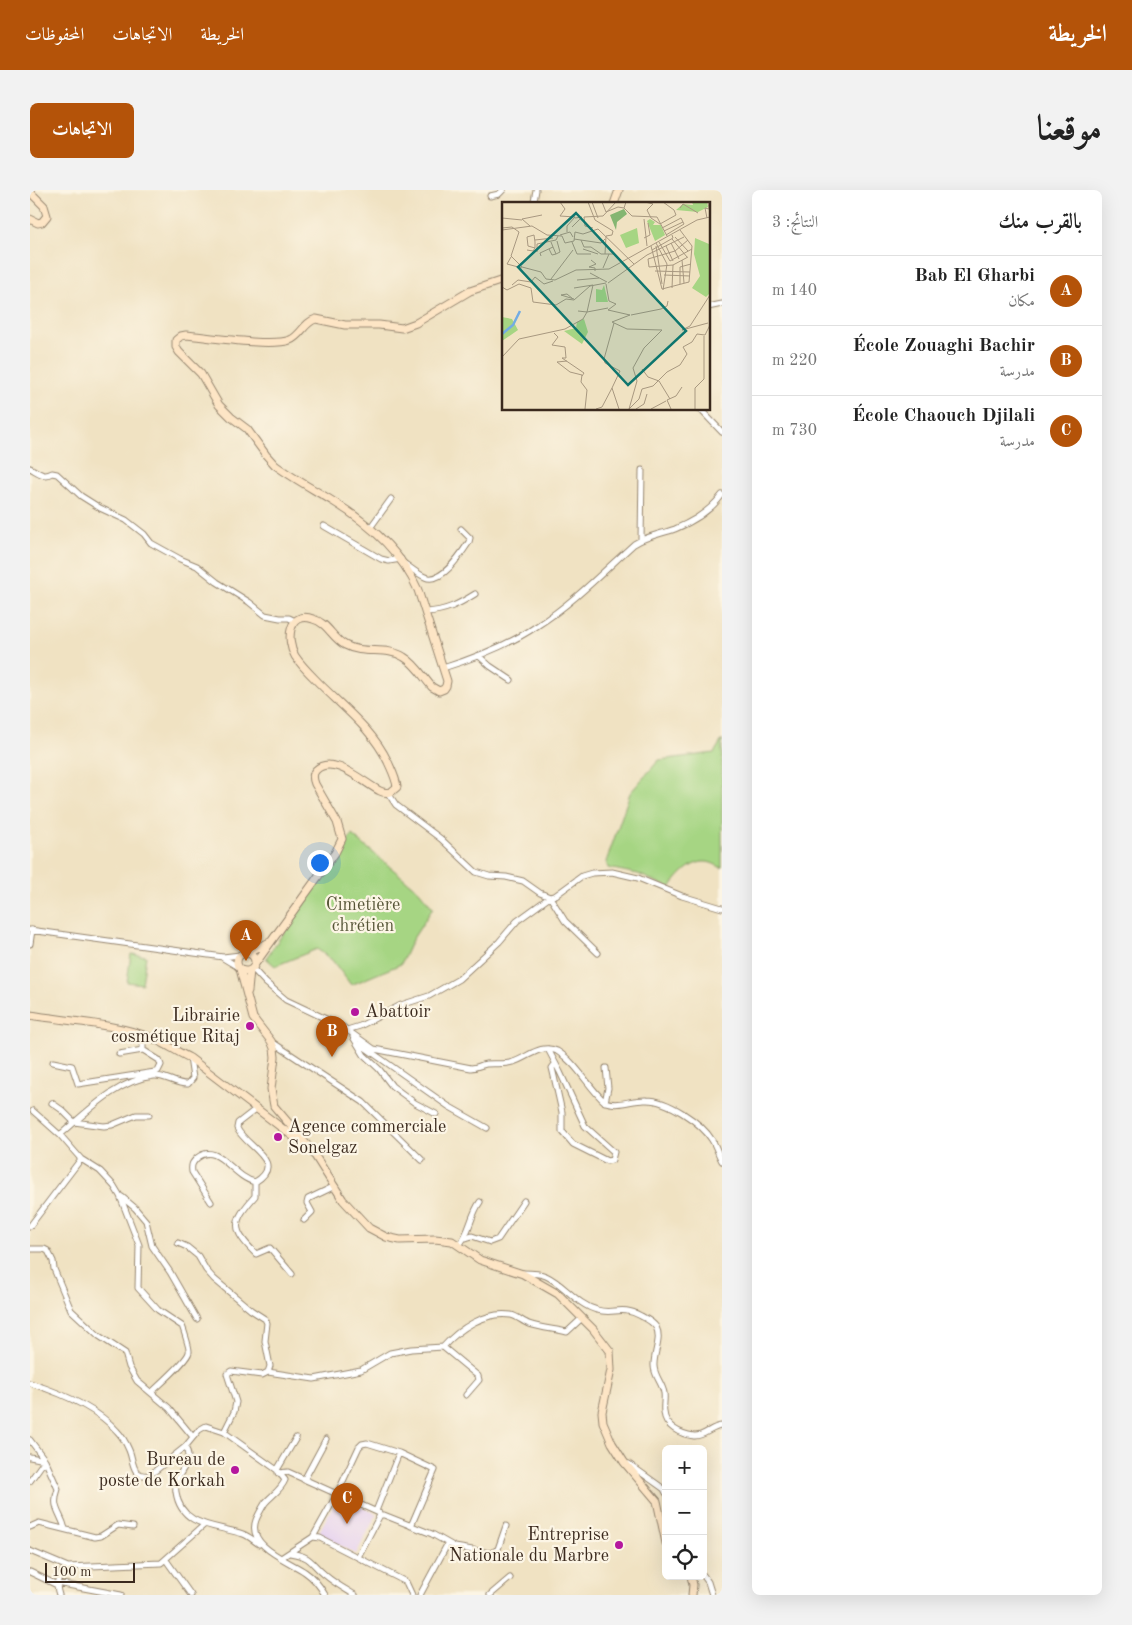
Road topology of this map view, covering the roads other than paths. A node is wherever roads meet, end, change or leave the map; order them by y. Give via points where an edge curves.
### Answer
1 (503, 190) edge
2 (536, 190) edge
3 (619, 190) edge
4 (30, 192) edge
5 (490, 196) dead end
6 (534, 201) dead end
7 (615, 202) edge
8 (30, 219) edge
9 (502, 280) edge
10 (701, 410) edge
11 (722, 432) edge
12 (30, 468) edge
13 (642, 470) dead end
14 (722, 494) edge
15 (392, 499) dead end
16 (324, 526) dead end
17 (370, 528) junction
18 (461, 529) dead end
19 (641, 540) junction
20 (402, 561) junction
21 (476, 594) dead end
22 (426, 612) junction
23 (295, 622) junction
24 (479, 656) junction
25 (443, 668) junction
26 (511, 680) dead end
27 (388, 793) junction
28 (550, 896) junction
29 (722, 908) edge
30 (31, 930) edge
31 (270, 942) junction
32 (30, 944) edge
33 (598, 953) dead end
34 (242, 954) junction
35 (223, 957) junction
36 (252, 967) junction
37 (239, 968) junction
38 (248, 999) junction
39 (30, 1015) edge
40 (346, 1030) junction
41 (143, 1035) junction
42 (353, 1037) junction
43 (271, 1041) junction
44 (548, 1049) junction
45 (143, 1050) junction
46 (119, 1054) dead end
47 (190, 1058) junction
48 (53, 1062) dead end
49 (555, 1064) junction
50 (606, 1068) dead end
51 (605, 1102) junction
52 (52, 1103) dead end
53 (256, 1109) junction
54 (33, 1111) dead end
55 (436, 1114) dead end
56 (149, 1115) dead end
57 (74, 1122) junction
58 (487, 1128) dead end
59 (60, 1135) junction
60 (312, 1151) junction
61 (81, 1159) junction
62 (422, 1160) dead end
63 (722, 1161) edge
64 (255, 1182) junction
65 (335, 1186) junction
66 (120, 1196) junction
67 (524, 1201) dead end
68 (211, 1202) dead end
69 (480, 1202) dead end
70 (304, 1220) dead end
71 (30, 1226) edge
72 (466, 1238) junction
73 (178, 1243) dead end
74 (459, 1245) junction
75 (30, 1249) edge
76 (517, 1272) junction
77 (292, 1274) dead end
78 (582, 1318) junction
79 (197, 1319) dead end
80 (443, 1348) junction
81 (268, 1372) junction
82 (30, 1384) edge
83 (152, 1392) junction
84 (466, 1394) dead end
85 (722, 1426) edge
86 (224, 1432) junction
87 (193, 1437) junction
88 (296, 1438) dead end
89 (326, 1438) dead end
90 (30, 1440) edge
91 (185, 1447) junction
92 (399, 1453) junction
93 (30, 1457) edge
94 (45, 1460) junction
95 (624, 1462) junction
96 (278, 1471) junction
97 (304, 1480) junction
98 (30, 1481) edge
99 (665, 1490) edge
100 (337, 1494) junction
101 (376, 1512) junction
102 (384, 1515) junction
103 (204, 1525) junction
104 (412, 1526) junction
105 (506, 1526) dead end
106 (30, 1527) edge
107 (133, 1527) dead end
108 (65, 1529) junction
109 (664, 1535) edge
110 (313, 1537) junction
111 (448, 1543) junction
112 (30, 1551) edge
113 (273, 1552) junction
114 (289, 1552) junction
115 (358, 1557) junction
116 (281, 1558) junction
117 (166, 1560) junction
118 (68, 1567) junction
119 (30, 1572) edge
120 (510, 1578) dead end
121 (692, 1580) edge
122 (707, 1580) edge
123 (57, 1584) junction
124 (59, 1595) edge
125 (121, 1595) edge
126 (191, 1595) edge
127 (325, 1595) edge
128 (354, 1595) edge
129 (412, 1595) edge
130 (420, 1595) edge
131 (490, 1595) edge
132 (692, 1595) edge
133 (712, 1595) edge

1 - 5 street
2 - 6 street
3 - 7 main road
4 - 8 main road via 44,206 47,216 38,223
9 - 17 main road via 470,291 402,328 339,325 316,319 286,341 256,342 186,335 176,340 179,352 201,374 219,405 247,429 275,465
10 - 11 street
12 - 23 street via 42,476 57,474 81,496 126,520 151,543 197,566 265,615 289,618
13 - 19 street
14 - 19 street via 708,510 694,519
15 - 17 street
16 - 20 street via 381,560
17 - 20 main road
18 - 20 street via 470,538 469,542 449,569 438,576 425,578
19 - 24 street via 553,615
20 - 22 main road
21 - 22 street via 449,609
22 - 25 main road
23 - 25 main road via 300,617 316,619 346,646 404,656 432,688 439,691 447,685
23 - 27 main road via 290,635 292,651 300,664 361,723 382,749 396,783 395,790
24 - 25 street
24 - 26 street
27 - 28 street via 396,804 476,872 523,881
27 - 31 main road via 379,791 344,769 332,766 317,768 313,779 337,822 342,840
28 - 29 street via 582,876 612,872
28 - 33 street via 565,921
28 - 40 street via 517,921 460,979 429,996
30 - 32 street
30 - 35 street
31 - 34 main road
31 - 36 main road
34 - 35 street
34 - 36 main road via 252,955
34 - 37 main road via 237,961
35 - 37 street
36 - 37 main road via 247,971
36 - 38 main road
36 - 40 street via 286,1000
37 - 38 main road
38 - 43 main road via 253,1018
39 - 41 main road
40 - 42 street
40 - 44 street via 374,1049 471,1068 514,1062
41 - 45 street
41 - 47 main road
42 - 55 street via 364,1055 392,1086
42 - 58 street via 419,1086
43 - 60 main road via 275,1057 271,1089 274,1106
43 - 62 street via 362,1102
44 - 49 street
44 - 51 street via 567,1060
45 - 46 street
45 - 48 street via 159,1060 158,1071 78,1084 72,1066
47 - 53 main road
47 - 57 street via 192,1078 188,1084 155,1076 142,1079 106,1095
49 - 49 street via 585,1126 614,1152 612,1160 607,1161 573,1144 562,1131 562,1112 552,1072
50 - 51 street via 608,1088
51 - 63 street via 621,1104 648,1100 673,1108 702,1128
52 - 57 street
53 - 60 main road
53 - 64 street via 238,1123 237,1128 267,1164 264,1175
54 - 59 street
56 - 57 street via 136,1115 104,1126
57 - 59 street
59 - 61 street
60 - 65 main road
61 - 66 street via 100,1171
61 - 71 street
64 - 68 street via 244,1178 216,1154 203,1154 192,1162 192,1172
64 - 77 street via 255,1196 238,1220 239,1236 256,1254 270,1248
65 - 70 street via 308,1199 312,1212
65 - 74 main road via 358,1217 378,1234 400,1240 452,1241
66 - 79 street via 146,1221 155,1252
66 - 83 street via 139,1245 138,1288 158,1310 182,1326 190,1350
67 - 72 street via 498,1239 490,1242 472,1236
69 - 72 street
72 - 74 street
73 - 81 street via 198,1256 214,1279 266,1319
74 - 76 main road via 480,1260
75 - 83 street via 48,1251 71,1310 125,1354 132,1374
76 - 78 main road via 558,1294
76 - 85 street via 543,1275 596,1310 628,1310 651,1321 657,1329 654,1364 664,1392 666,1423 694,1436
78 - 80 street via 567,1332 528,1324 512,1315 490,1316 453,1336
78 - 95 main road via 610,1352 611,1370 602,1412 603,1422
80 - 81 street via 390,1353 361,1370 314,1379
80 - 84 street via 478,1376 479,1380
81 - 86 street via 262,1375 231,1371 226,1374 236,1402
82 - 91 street via 46,1388 106,1420 125,1441 132,1463 144,1476 150,1475
83 - 87 street
86 - 87 street via 206,1426
86 - 96 street
87 - 91 street
88 - 96 street
89 - 97 street
90 - 94 street
91 - 103 street via 188,1458 175,1490 182,1509
92 - 100 street via 362,1444
92 - 101 street
92 - 104 street via 435,1470
93 - 94 street
94 - 98 street
94 - 108 street via 58,1489 55,1504
95 - 99 street
95 - 109 main road via 657,1501
96 - 97 street
96 - 113 street via 285,1480 265,1504 254,1528 258,1540
97 - 100 street
100 - 101 street
100 - 110 street
101 - 102 street
102 - 104 street
102 - 115 street via 377,1518
103 - 113 street via 244,1534
103 - 117 street
104 - 111 street
105 - 111 street via 498,1549 490,1553
106 - 108 street via 39,1523
107 - 108 street via 118,1525 95,1538
110 - 114 street
110 - 115 street
111 - 130 street
112 - 118 street
113 - 116 street
114 - 116 street
114 - 128 street via 312,1561 326,1576
115 - 129 street via 406,1582
116 - 127 street via 305,1572 318,1583
117 - 118 street via 156,1564
117 - 126 street
118 - 123 street via 59,1576
119 - 123 street
120 - 131 street
121 - 132 main road
122 - 133 street
123 - 124 street
123 - 125 street

